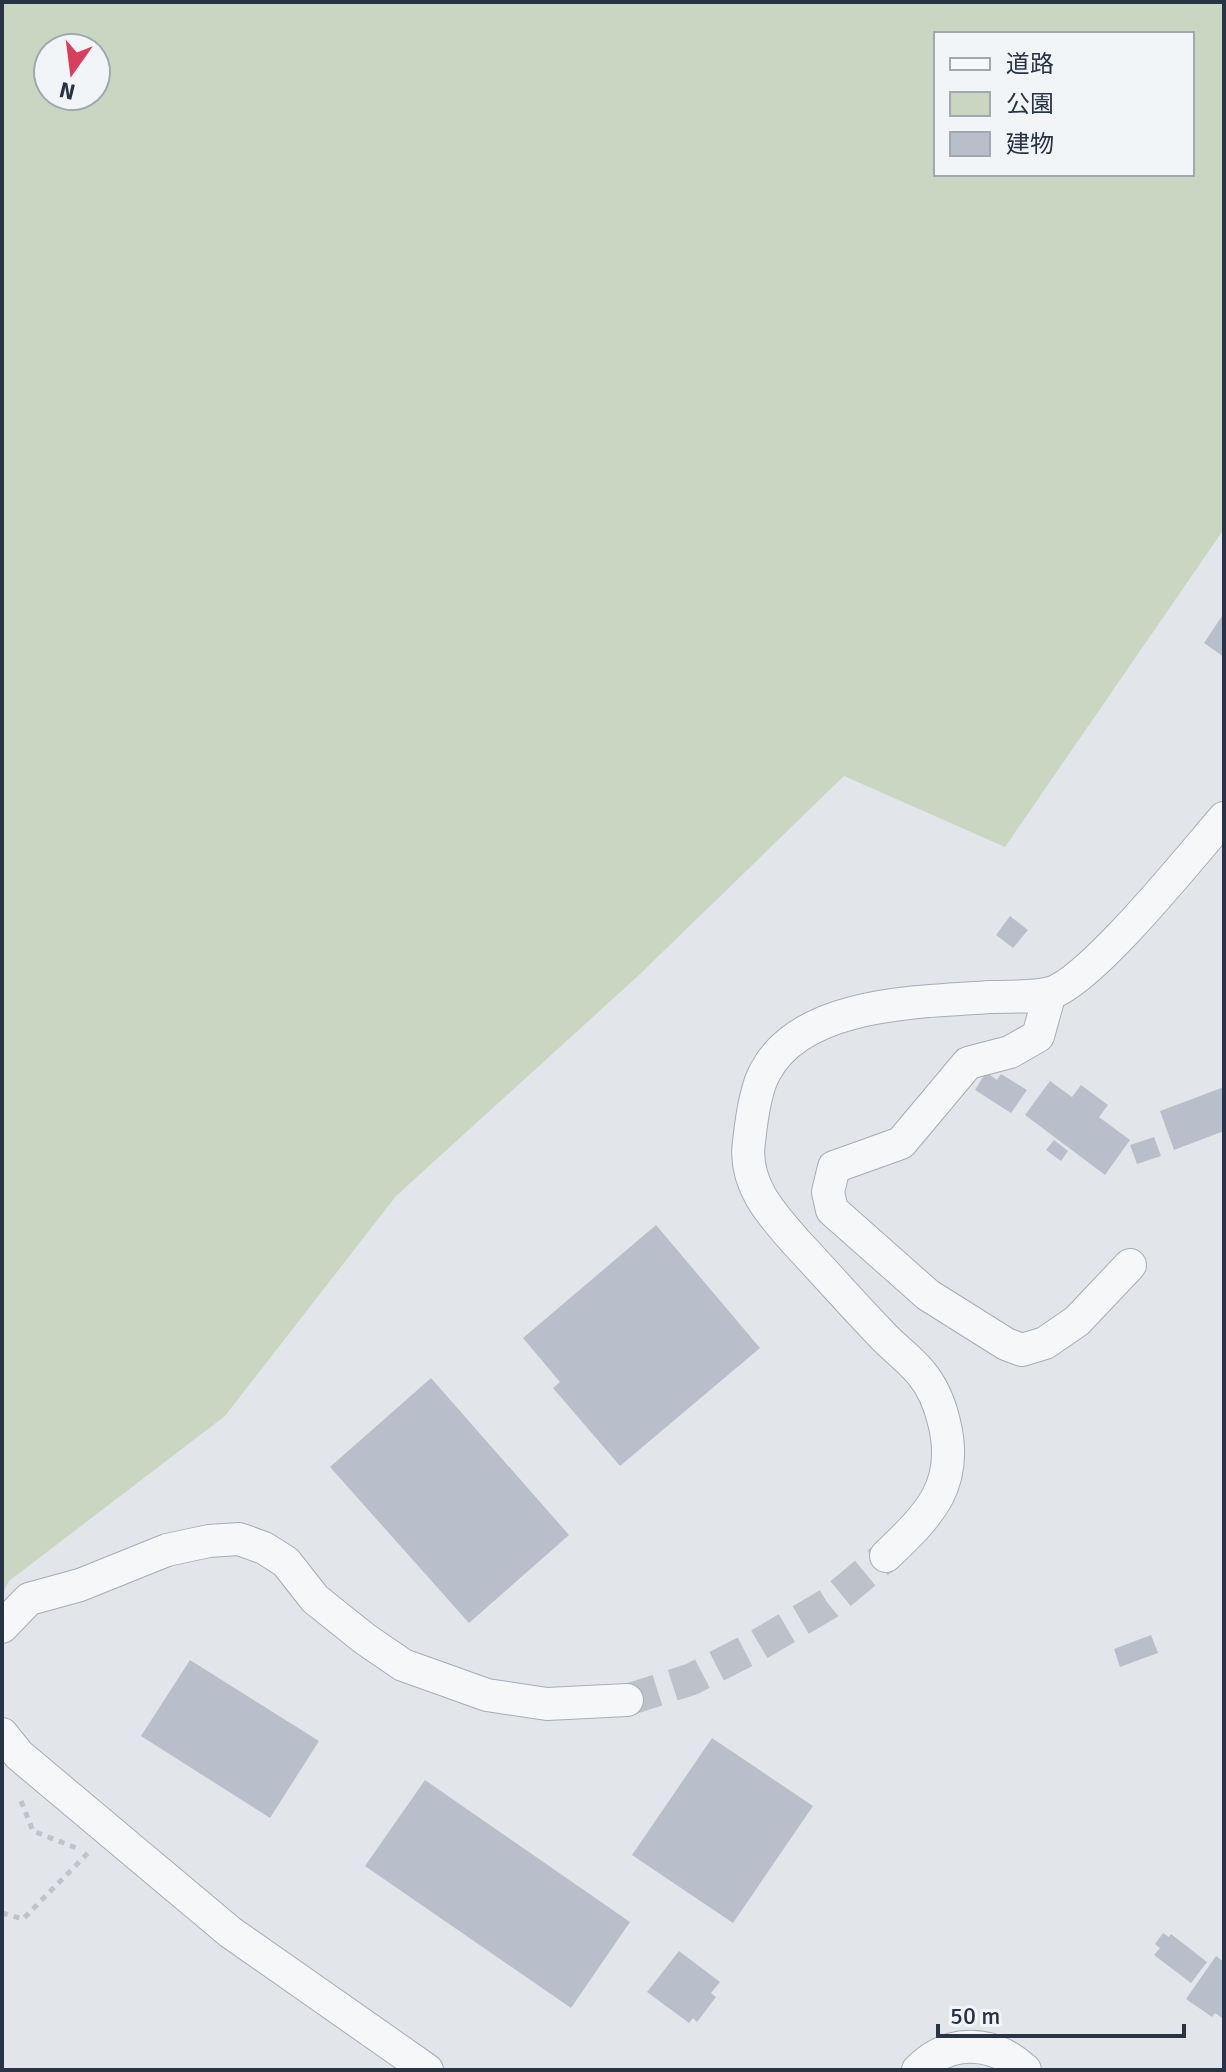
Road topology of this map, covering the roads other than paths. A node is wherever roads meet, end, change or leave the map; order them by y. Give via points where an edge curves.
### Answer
1 (1224, 818) edge
2 (1050, 993) junction
3 (1130, 1265) dead end
4 (886, 1556) tunnel mouth
5 (2, 1627) edge
6 (627, 1700) tunnel mouth
7 (2, 1734) edge
8 (427, 2070) edge
9 (918, 2070) edge
10 (1025, 2070) edge

1 - 2 street via 1105,951 1076,980
2 - 3 street via 1038,1036 1010,1052 968,1063 901,1143 834,1167 828,1192 832,1210 928,1295 1022,1350 1045,1343 1077,1321
2 - 4 street via 859,1011 804,1032 764,1072 748,1146 758,1194 922,1374 940,1408 949,1442 948,1471 937,1501
5 - 6 street via 29,1599 167,1550 239,1539 286,1562 315,1599 403,1665 487,1695 547,1704
7 - 8 street via 19,1755 230,1932
9 - 10 street via 938,2055 974,2046 994,2050

